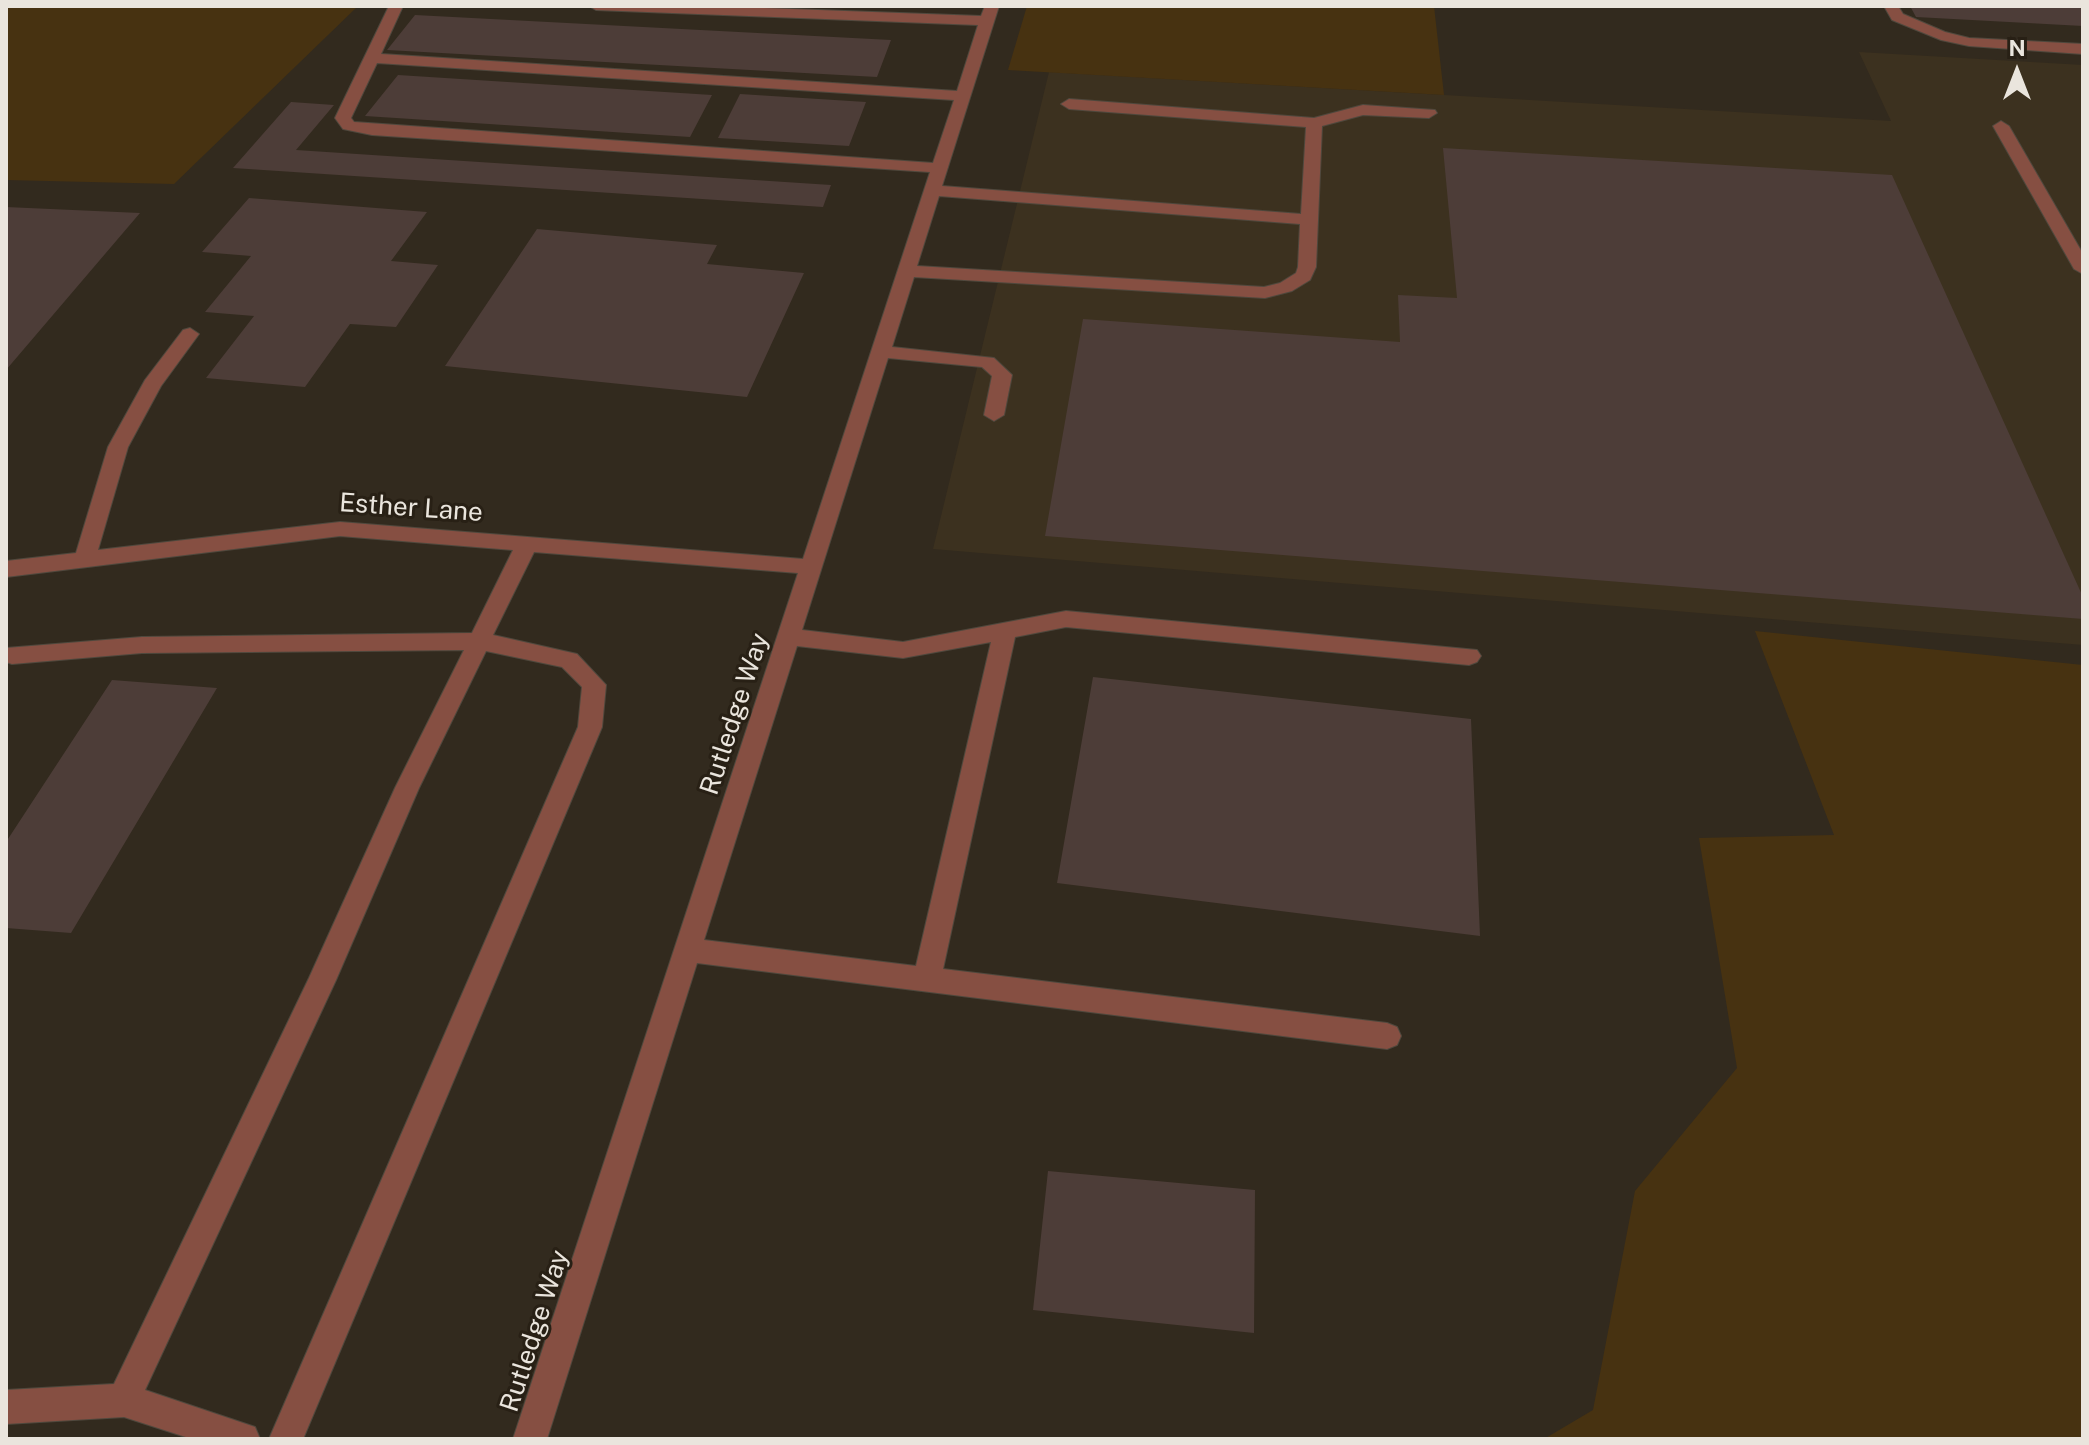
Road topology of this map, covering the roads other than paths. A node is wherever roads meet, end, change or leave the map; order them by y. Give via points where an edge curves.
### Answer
1 (396, 6) edge
2 (596, 6) edge
3 (1891, 6) edge
4 (989, 14) edge
5 (2083, 49) edge
6 (370, 58) junction
7 (963, 96) junction
8 (1069, 104) dead end
9 (1429, 113) dead end
10 (1314, 123) junction
11 (2001, 126) dead end
12 (937, 179) junction
13 (1310, 220) junction
14 (2083, 269) edge
15 (907, 271) junction
16 (190, 334) dead end
17 (881, 352) junction
18 (994, 415) dead end
19 (527, 544) junction
20 (85, 559) junction
21 (813, 567) junction
22 (6, 569) edge
23 (1005, 631) junction
24 (790, 637) junction
25 (480, 641) junction
26 (1469, 656) dead end
27 (8, 658) edge
28 (688, 950) junction
29 (927, 980) junction
30 (1387, 1036) dead end
31 (124, 1400) junction
32 (6, 1407) edge
33 (243, 1439) edge
34 (286, 1439) edge
35 (530, 1439) edge

1 - 6 street
2 - 4 street
3 - 5 street via 1897,17 1941,36
4 - 7 street, Rutledge Way
6 - 7 street
6 - 12 street via 343,118 349,126
7 - 12 street, Rutledge Way
8 - 10 street
9 - 10 street via 1363,110
10 - 13 street
11 - 14 street
12 - 13 street
12 - 15 street, Rutledge Way
13 - 15 street via 1304,276 1265,293
15 - 17 street, Rutledge Way
16 - 20 street via 152,384 118,447
17 - 18 street via 987,362 1002,375
17 - 21 street, Rutledge Way
19 - 20 street, Esther Lane via 340,529
19 - 21 street, Esther Lane
19 - 25 street
20 - 22 street, Esther Lane
21 - 24 street, Rutledge Way
23 - 24 street via 903,650
23 - 26 street via 1066,619
23 - 29 street
24 - 28 street, Rutledge Way
25 - 27 street via 142,645
25 - 31 street
25 - 34 street via 569,660 594,685 590,727
28 - 29 street
28 - 35 street, Rutledge Way
29 - 30 street
31 - 32 street
31 - 33 street

